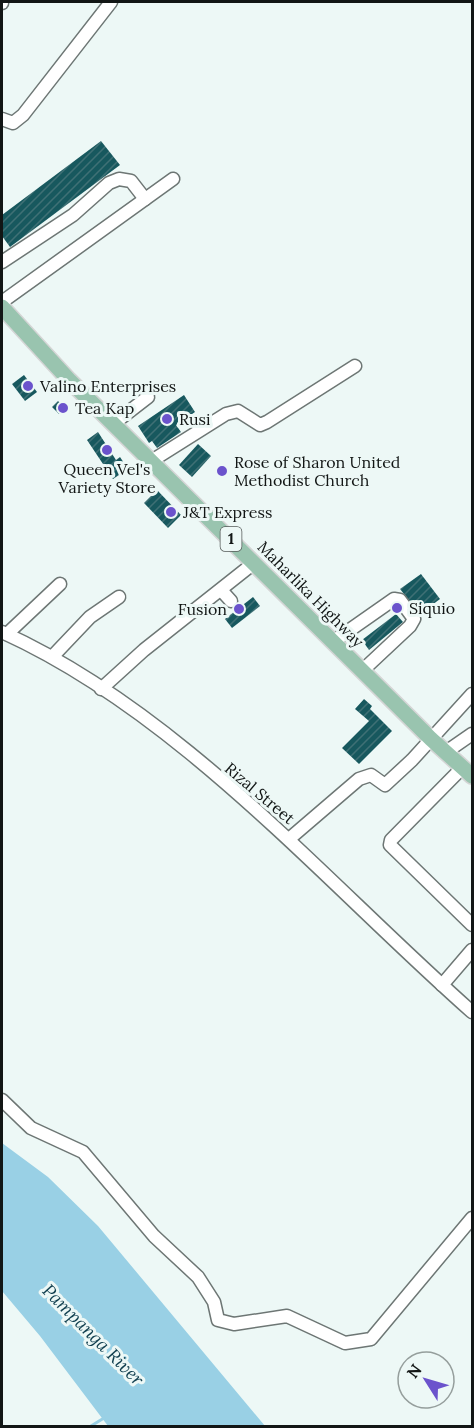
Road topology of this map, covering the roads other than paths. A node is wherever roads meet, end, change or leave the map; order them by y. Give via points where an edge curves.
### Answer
1 (111, 2) edge
2 (2, 119) edge
3 (172, 179) dead end
4 (145, 199) junction
5 (2, 262) edge
6 (2, 302) edge
7 (2, 307) edge
8 (355, 366) dead end
9 (148, 397) dead end
10 (114, 424) junction
11 (153, 460) junction
12 (254, 563) junction
13 (60, 584) dead end
14 (221, 590) junction
15 (118, 597) dead end
16 (231, 601) dead end
17 (4, 633) edge
18 (334, 641) junction
19 (52, 657) junction
20 (363, 670) junction
21 (101, 689) junction
22 (472, 694) edge
23 (472, 734) edge
24 (431, 739) junction
25 (446, 752) junction
26 (468, 772) edge
27 (289, 839) junction
28 (472, 925) edge
29 (472, 950) edge
30 (442, 985) junction
31 (472, 1012) edge
32 (2, 1100) edge
33 (472, 1218) edge

1 - 2 street via 23,115 13,123
3 - 4 street
4 - 5 street via 131,182 119,179 109,183 73,215
4 - 6 street
7 - 10 main road, Maharlika Highway / 1
8 - 11 street via 267,422 253,423 238,411 225,414
9 - 10 street
10 - 11 main road, Maharlika Highway / 1
11 - 12 main road, Maharlika Highway / 1
12 - 14 street
12 - 18 main road, Maharlika Highway / 1
13 - 17 street
14 - 16 street
14 - 21 street
15 - 19 street via 90,616
17 - 19 street, Rizal Street
18 - 20 main road, Maharlika Highway / 1
18 - 20 street via 394,599 400,600 414,619 411,627
19 - 21 street, Rizal Street
20 - 24 main road, Maharlika Highway / 1
21 - 27 street, Rizal Street via 171,739
22 - 24 street
23 - 25 street
24 - 25 main road, Maharlika Highway / 1
24 - 27 street via 385,785 371,775 359,779
25 - 26 main road, Maharlika Highway / 1
26 - 28 street via 390,845
27 - 30 street, Rizal Street
29 - 30 street
30 - 31 street, Rizal Street
32 - 33 street via 31,1128 83,1152 154,1236 198,1277 214,1302 218,1320 234,1324 287,1316 345,1343 371,1338

